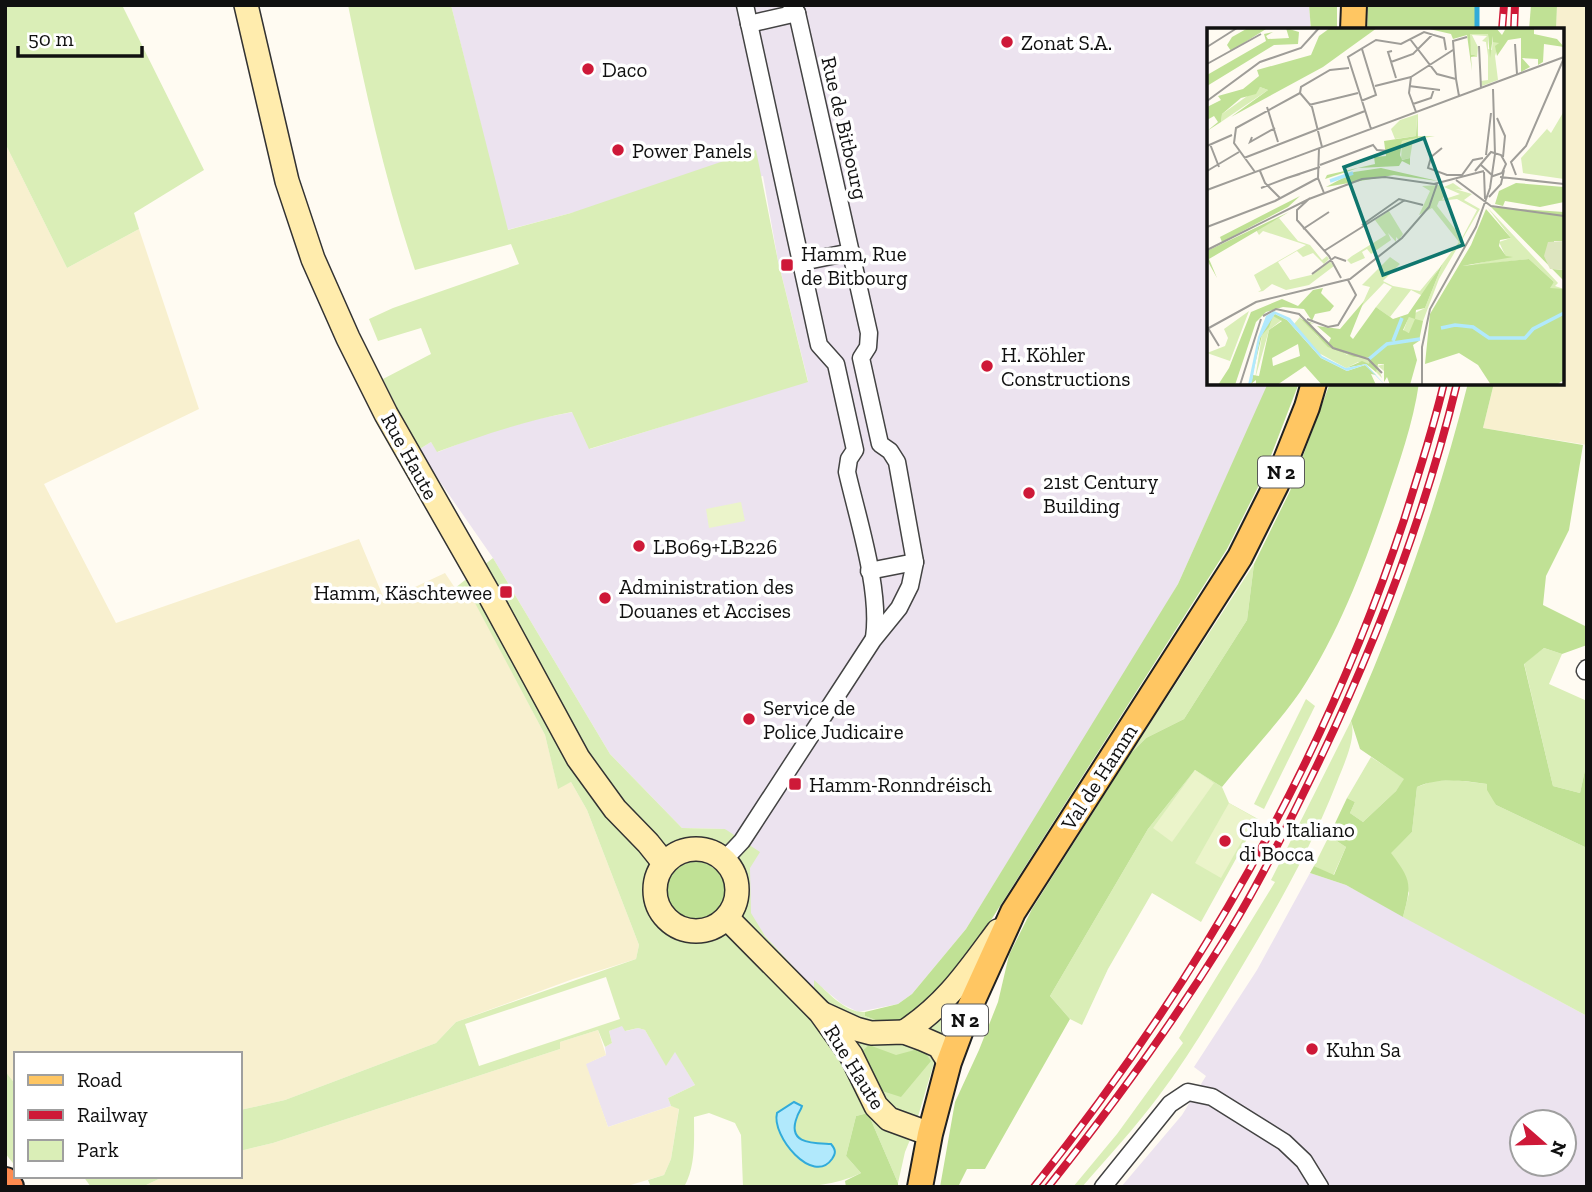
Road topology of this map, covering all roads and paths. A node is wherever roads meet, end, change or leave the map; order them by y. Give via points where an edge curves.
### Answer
1 (246, 5) edge
2 (745, 5) edge
3 (1354, 5) edge
4 (794, 9) edge
5 (749, 24) junction
6 (1353, 28) edge
7 (851, 252) junction
8 (802, 262) junction
9 (861, 358) junction
10 (836, 364) junction
11 (1313, 385) edge
12 (870, 400) junction
13 (845, 406) junction
14 (880, 444) junction
15 (855, 450) junction
16 (915, 562) junction
17 (869, 571) junction
18 (873, 640) junction
19 (725, 859) junction
20 (664, 863) junction
21 (1013, 912) junction
22 (727, 918) junction
23 (820, 1012) junction
24 (904, 1031) junction
25 (949, 1062) junction
26 (930, 1134) junction
27 (5, 1182) edge
28 (9, 1187) edge
29 (920, 1187) edge
30 (1103, 1187) edge
31 (1320, 1187) edge

1 - 20 main road, Rue Haute via 287,181 313,259 348,338 578,758 615,809
2 - 5 street, Rue de Bitbourg
3 - 6 main road
4 - 5 street, Rue de Bitbourg
4 - 7 street, Rue de Bitbourg
5 - 8 street, Rue de Bitbourg
7 - 8 street
7 - 9 street, Rue de Bitbourg via 869,333
8 - 10 street, Rue de Bitbourg via 819,345
9 - 10 street
9 - 12 street, Rue de Bitbourg
10 - 13 street, Rue de Bitbourg
11 - 21 main road, Val de Hamm / N 2 via 1276,485 1240,557
12 - 13 street
12 - 14 street, Rue de Bitbourg
13 - 15 street, Rue de Bitbourg
14 - 15 street
14 - 16 street, Rue de Bitbourg via 897,462
15 - 17 street, Rue de Bitbourg via 847,472
16 - 17 street
16 - 18 street, Rue de Bitbourg via 900,608
17 - 18 street, Rue de Bitbourg via 877,618
18 - 19 street, Rue de Bitbourg via 742,841
19 - 20 main road via 694,848
19 - 22 main road via 738,888 736,904
20 - 22 main road via 654,892 667,920 691,932 705,931
21 - 24 main road via 949,996
21 - 25 main road, Val de Hamm / N 2
22 - 23 main road, Rue Haute
23 - 24 main road, Rue Haute via 871,1033
23 - 26 main road, Rue Haute via 851,1055 876,1106 889,1119
24 - 25 main road, Rue Haute via 939,1046
25 - 26 main road, Val de Hamm / N 2
26 - 29 main road, Val de Hamm / N 2
27 - 28 highway
30 - 31 street via 1170,1104 1188,1092 1212,1097 1284,1142 1304,1161

